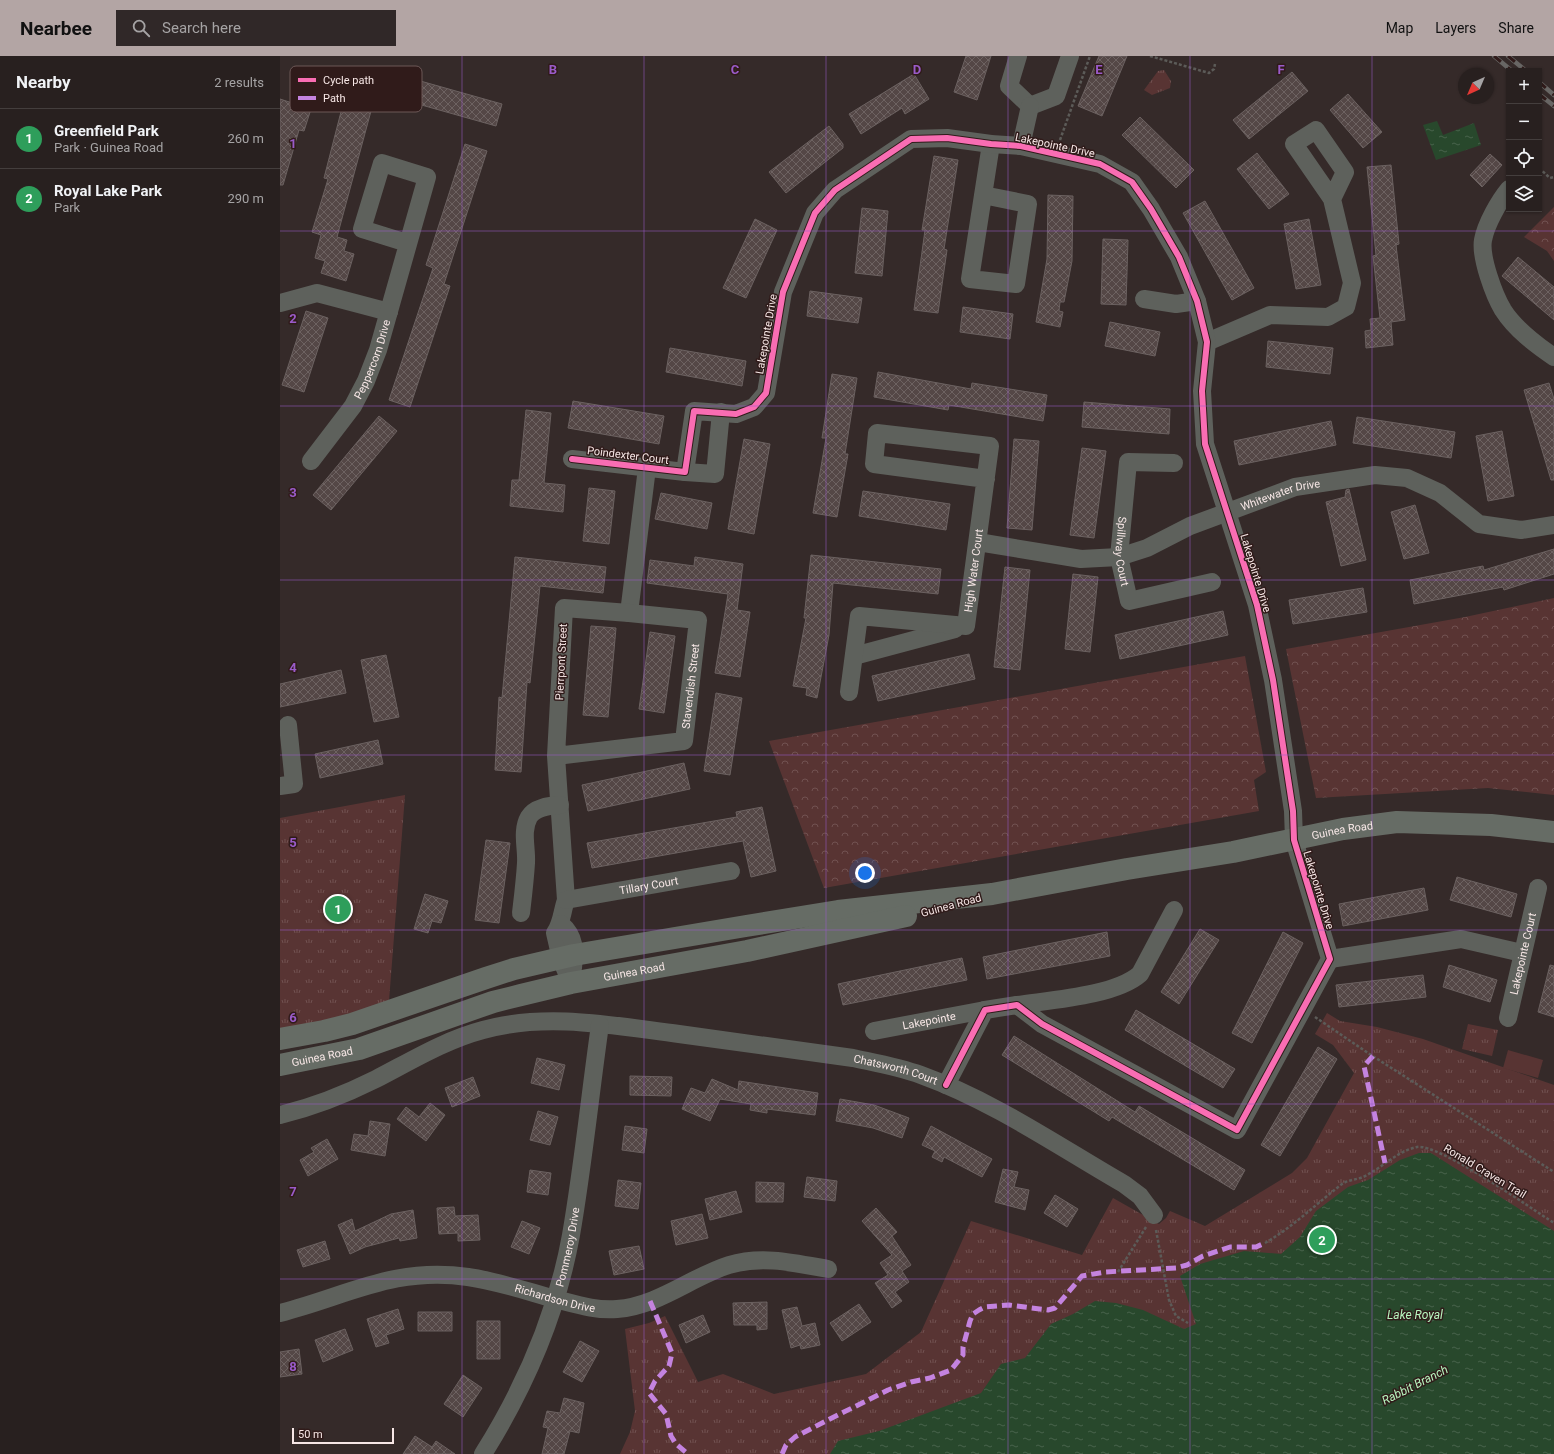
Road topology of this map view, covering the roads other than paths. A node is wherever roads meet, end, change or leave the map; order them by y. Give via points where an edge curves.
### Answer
1 (1018, 56) edge
2 (1070, 56) edge
3 (1030, 106) junction
4 (991, 144) junction
5 (1021, 146) junction
6 (1506, 193) edge
7 (983, 195) junction
8 (1332, 199) dead end
9 (408, 243) junction
10 (1144, 300) dead end
11 (1197, 301) junction
12 (280, 303) edge
13 (389, 312) junction
14 (1207, 342) junction
15 (1554, 357) edge
16 (721, 412) junction
17 (572, 459) dead end
18 (310, 461) dead end
19 (1174, 463) dead end
20 (647, 468) junction
21 (685, 472) junction
22 (986, 479) junction
23 (1226, 512) junction
24 (1554, 525) edge
25 (978, 542) junction
26 (1120, 558) junction
27 (1212, 582) dead end
28 (629, 613) junction
29 (966, 626) junction
30 (854, 656) junction
31 (849, 692) dead end
32 (288, 725) dead end
33 (556, 756) junction
34 (280, 786) edge
35 (560, 805) junction
36 (1554, 832) edge
37 (1294, 840) junction
38 (731, 871) dead end
39 (1538, 888) dead end
40 (992, 894) junction
41 (566, 900) junction
42 (1174, 910) dead end
43 (521, 913) dead end
44 (1522, 953) junction
45 (568, 957) junction
46 (1330, 959) junction
47 (571, 983) junction
48 (1017, 1005) junction
49 (985, 1010) junction
50 (1508, 1018) dead end
51 (600, 1025) junction
52 (874, 1031) dead end
53 (280, 1039) edge
54 (280, 1065) edge
55 (946, 1085) junction
56 (280, 1115) edge
57 (1154, 1215) road end
58 (828, 1269) dead end
59 (555, 1299) junction
60 (280, 1313) edge
61 (483, 1454) edge

1 - 3 street via 1009,86
2 - 3 street via 1056,96
3 - 5 street
4 - 5 street, Lakepointe Drive
4 - 7 street
4 - 16 street, Lakepointe Drive via 947,138 911,139 835,190 815,213 783,292 766,393 754,407 736,414
5 - 11 street, Lakepointe Drive via 1100,164 1132,182 1179,257
6 - 15 street via 1499,201 1483,240 1488,276 1503,310 1533,342
7 - 7 street via 970,279 1016,284 1028,204
8 - 14 street via 1352,283 1346,307 1328,316 1270,315
9 - 9 street, Peppercorn Drive via 427,177 382,163 362,230
9 - 13 street, Peppercorn Drive
10 - 11 street via 1176,304
11 - 14 street, Lakepointe Drive
12 - 13 street via 318,293
13 - 18 street, Peppercorn Drive via 378,350 353,406
14 - 23 street, Lakepointe Drive via 1202,390 1205,444
16 - 21 street via 694,411
16 - 21 street, Poindexter Court via 715,474
17 - 20 street, Poindexter Court
19 - 26 street, Spillway Court via 1128,462
20 - 21 street, Poindexter Court
20 - 28 street
22 - 22 street, High Water Court via 990,446 877,432 874,464
22 - 25 street, High Water Court
23 - 24 street, Whitewater Drive via 1295,487 1375,475 1406,478 1440,493 1480,524 1521,530
23 - 26 street, Whitewater Drive
23 - 37 street, Lakepointe Drive via 1257,605 1273,680 1293,811
25 - 26 street, Whitewater Drive via 1081,559
25 - 29 street, High Water Court
26 - 27 street, Spillway Court via 1129,601
28 - 33 street, Pierrpont Street via 564,608
28 - 33 street, Stavendish Street via 698,620 684,741
29 - 30 street
29 - 30 street, High Water Court via 859,616
30 - 31 street, High Water Court
32 - 34 street via 294,784
33 - 35 street, Pierrpont Street
35 - 41 street, Pierrpont Street
35 - 43 street via 545,806 538,810 530,816 526,826 526,862
36 - 37 main road, Guinea Road via 1491,825 1397,822 1343,829
37 - 40 main road, Guinea Road
37 - 46 street, Lakepointe Drive
38 - 41 street, Tillary Court
39 - 44 street, Lakepointe Court
40 - 45 main road, Guinea Road via 838,911
40 - 47 main road, Guinea Road via 943,908 747,951
41 - 45 street, Pierrpont Street via 561,924 570,932
42 - 48 street via 1140,974 1132,981 1104,991
44 - 46 street via 1461,939
44 - 50 street, Lakepointe Court
45 - 47 street, Pierrpont Street
45 - 53 main road, Guinea Road via 486,978 352,1024
46 - 48 street via 1237,1130 1042,1024
47 - 54 main road, Guinea Road via 493,1002 359,1049
48 - 49 street
49 - 52 street, Lakepointe
49 - 55 street
51 - 55 street, Chatsworth Court via 853,1058 914,1073
51 - 56 street via 538,1021 484,1030 441,1045 333,1098
51 - 59 street, Pommeroy Drive via 571,1236
55 - 57 street, Chatsworth Court via 988,1105 1124,1184 1140,1196
58 - 59 street, Richardson Drive via 788,1262 743,1262 718,1269 650,1301 617,1309 595,1308
59 - 60 street, Richardson Drive via 493,1282 436,1274 386,1280
59 - 61 street, Pommeroy Drive via 537,1353 516,1397

